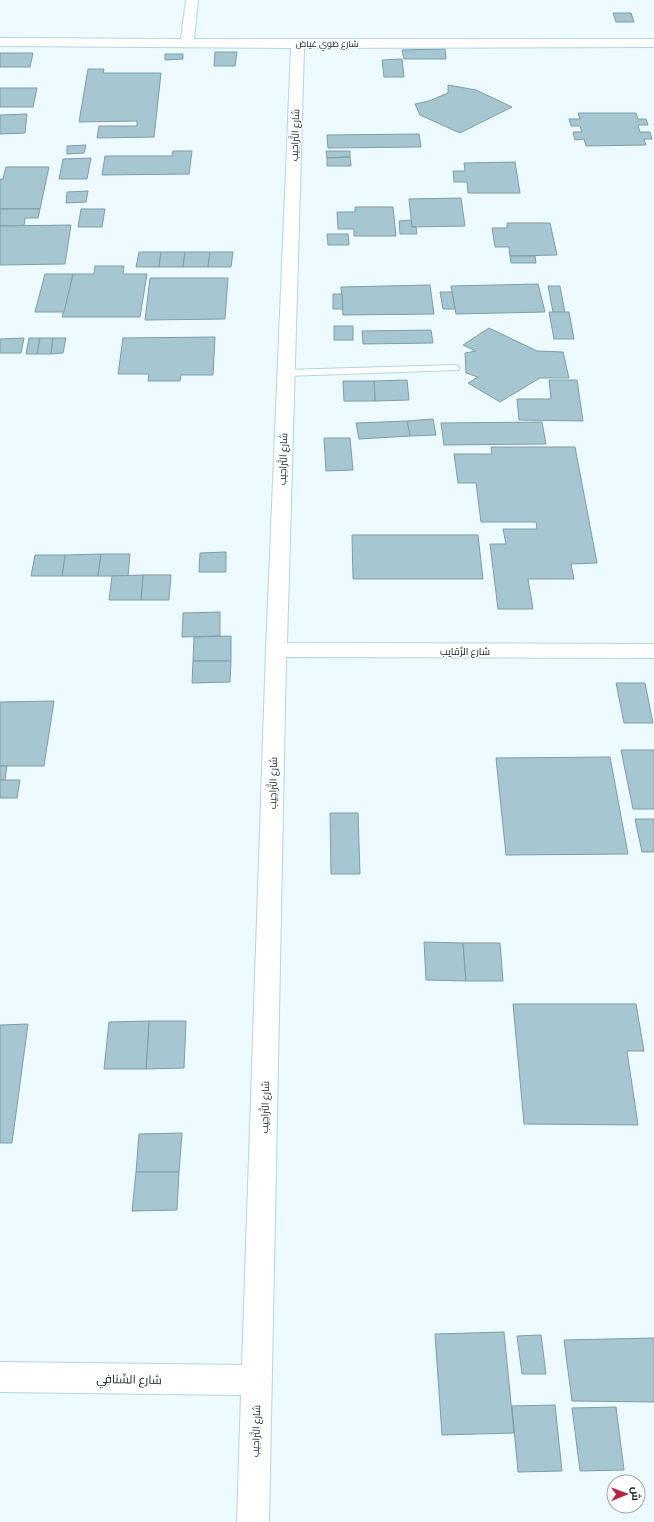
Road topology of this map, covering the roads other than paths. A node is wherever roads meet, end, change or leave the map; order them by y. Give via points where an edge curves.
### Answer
1 (192, 0) edge
2 (0, 42) edge
3 (654, 42) edge
4 (187, 44) junction
5 (298, 44) junction
6 (454, 368) dead end
7 (286, 373) junction
8 (276, 650) junction
9 (654, 651) edge
10 (0, 1377) edge
11 (258, 1380) junction
12 (253, 1522) edge

1 - 4 street
2 - 4 street, شارع طَوِي غياض
3 - 5 street, شارع طَوِي غياض
4 - 5 street, شارع طَوِي غياض
5 - 7 street, شارع التَّراحِيب
6 - 7 lane
7 - 8 street, شارع التَّراحِيب
8 - 9 street, شارع الرِّقايِب
8 - 11 street, شارع التَّراحِيب
10 - 11 street, شارع السِّنافِي
11 - 12 street, شارع التَّراحِيب

